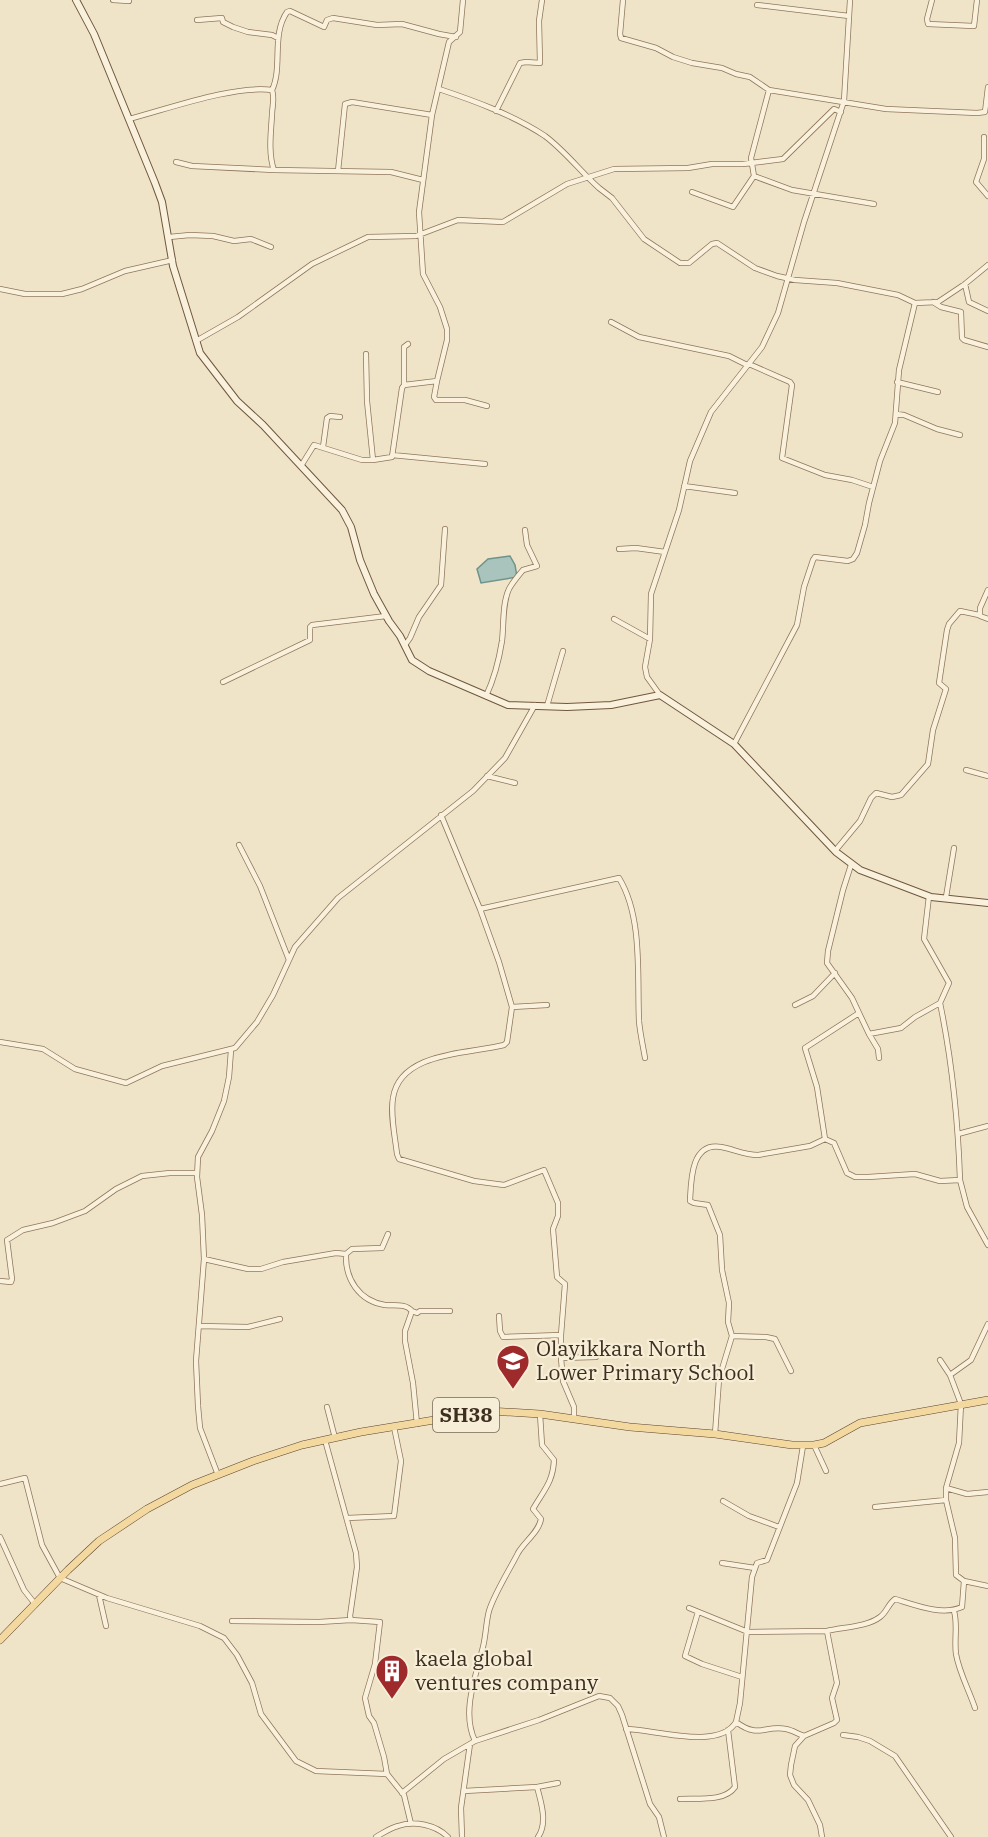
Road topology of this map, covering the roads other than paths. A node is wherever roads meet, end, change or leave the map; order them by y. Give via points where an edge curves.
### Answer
1 (76, 0) edge
2 (113, 0) edge
3 (463, 0) edge
4 (542, 0) edge
5 (623, 0) edge
6 (850, 0) edge
7 (932, 0) edge
8 (977, 0) edge
9 (129, 1) edge
10 (757, 5) dead end
11 (849, 16) junction
12 (197, 20) dead end
13 (456, 37) junction
14 (278, 38) junction
15 (988, 87) edge
16 (439, 89) junction
17 (272, 90) junction
18 (769, 90) junction
19 (844, 101) junction
20 (496, 111) junction
21 (841, 112) junction
22 (432, 115) junction
23 (129, 119) junction
24 (984, 137) dead end
25 (176, 162) dead end
26 (752, 163) junction
27 (274, 170) junction
28 (338, 171) junction
29 (754, 176) junction
30 (588, 178) junction
31 (423, 180) junction
32 (692, 192) dead end
33 (814, 193) junction
34 (988, 196) edge
35 (874, 204) dead end
36 (420, 234) junction
37 (169, 237) junction
38 (271, 247) dead end
39 (173, 260) junction
40 (988, 265) edge
41 (787, 279) junction
42 (965, 284) junction
43 (0, 289) edge
44 (933, 302) junction
45 (915, 303) junction
46 (988, 311) edge
47 (611, 322) dead end
48 (196, 341) junction
49 (408, 344) dead end
50 (988, 347) edge
51 (366, 354) dead end
52 (748, 365) junction
53 (437, 381) junction
54 (897, 382) junction
55 (404, 385) junction
56 (938, 392) dead end
57 (487, 406) dead end
58 (896, 414) junction
59 (340, 417) dead end
60 (960, 435) dead end
61 (323, 447) junction
62 (392, 455) junction
63 (373, 460) junction
64 (485, 464) dead end
65 (301, 466) junction
66 (684, 486) junction
67 (873, 487) junction
68 (735, 493) dead end
69 (445, 529) dead end
70 (525, 530) dead end
71 (619, 549) dead end
72 (664, 552) junction
73 (988, 590) edge
74 (979, 615) junction
75 (386, 616) junction
76 (614, 619) dead end
77 (988, 619) edge
78 (650, 639) junction
79 (405, 645) junction
80 (563, 651) dead end
81 (223, 682) dead end
82 (660, 695) junction
83 (486, 696) junction
84 (535, 705) junction
85 (547, 706) junction
86 (734, 744) junction
87 (966, 770) dead end
88 (487, 776) junction
89 (988, 776) edge
90 (515, 783) dead end
91 (441, 815) junction
92 (239, 845) dead end
93 (954, 848) dead end
94 (835, 850) junction
95 (851, 865) junction
96 (929, 896) junction
97 (946, 897) junction
98 (988, 903) edge
99 (480, 909) junction
100 (289, 960) junction
101 (835, 973) junction
102 (940, 1003) junction
103 (547, 1005) dead end
104 (795, 1005) dead end
105 (512, 1007) junction
106 (860, 1013) junction
107 (869, 1034) junction
108 (0, 1042) edge
109 (231, 1050) junction
110 (645, 1058) dead end
111 (879, 1058) dead end
112 (988, 1126) edge
113 (958, 1134) junction
114 (825, 1139) junction
115 (197, 1173) junction
116 (960, 1180) junction
117 (388, 1234) dead end
118 (988, 1245) edge
119 (346, 1254) junction
120 (204, 1259) junction
121 (0, 1281) edge
122 (412, 1311) junction
123 (450, 1311) dead end
124 (499, 1316) dead end
125 (280, 1319) dead end
126 (988, 1324) edge
127 (199, 1326) junction
128 (561, 1335) junction
129 (732, 1336) junction
130 (561, 1358) junction
131 (596, 1358) dead end
132 (940, 1360) dead end
133 (791, 1371) dead end
134 (950, 1375) junction
135 (988, 1400) edge
136 (960, 1404) junction
137 (327, 1407) dead end
138 (540, 1414) junction
139 (574, 1418) junction
140 (417, 1424) junction
141 (394, 1427) junction
142 (715, 1434) junction
143 (335, 1438) junction
144 (326, 1440) junction
145 (803, 1446) junction
146 (814, 1446) junction
147 (826, 1471) dead end
148 (218, 1474) junction
149 (0, 1484) edge
150 (946, 1488) junction
151 (988, 1492) edge
152 (946, 1500) junction
153 (723, 1501) dead end
154 (876, 1507) dead end
155 (347, 1518) junction
156 (779, 1527) junction
157 (0, 1537) edge
158 (722, 1563) dead end
159 (755, 1568) junction
160 (60, 1578) junction
161 (964, 1581) junction
162 (988, 1586) edge
163 (99, 1595) junction
164 (35, 1604) junction
165 (689, 1608) dead end
166 (954, 1611) junction
167 (698, 1612) junction
168 (351, 1620) junction
169 (232, 1621) dead end
170 (106, 1626) dead end
171 (827, 1631) junction
172 (748, 1632) junction
173 (0, 1640) edge
174 (742, 1677) junction
175 (975, 1708) dead end
176 (735, 1722) junction
177 (626, 1729) junction
178 (728, 1730) junction
179 (843, 1735) dead end
180 (804, 1736) junction
181 (475, 1741) junction
182 (470, 1744) junction
183 (387, 1774) junction
184 (558, 1783) dead end
185 (537, 1786) junction
186 (465, 1791) junction
187 (402, 1793) junction
188 (681, 1799) dead end
189 (411, 1824) junction
190 (376, 1837) edge
191 (448, 1837) edge
192 (462, 1837) edge
193 (538, 1837) edge
194 (664, 1837) edge
195 (822, 1837) edge
196 (951, 1837) edge

1 - 23 main road
2 - 9 street
3 - 13 street via 460,32
4 - 20 street via 540,63 520,63
5 - 18 street via 621,38 692,63 750,77
6 - 11 street
7 - 8 street via 927,19 932,25 974,26
10 - 11 street
11 - 19 street
12 - 14 street via 222,18 232,27
13 - 14 street via 402,24 377,25 333,18 324,27 290,11 285,14
13 - 16 street via 450,42
14 - 17 street
15 - 19 street via 986,110 982,113 886,109
16 - 20 street
16 - 22 street
17 - 23 street via 230,93
17 - 27 street
18 - 19 street
18 - 26 street
19 - 21 street
20 - 30 street via 543,135
21 - 26 street via 834,109 783,159
21 - 33 street
22 - 28 street via 345,104
22 - 31 street
23 - 37 main road via 162,202
24 - 34 street via 984,159 976,182
25 - 27 street
26 - 29 street
26 - 30 street via 614,170
27 - 28 street
28 - 31 street via 391,172
29 - 32 street via 732,207
29 - 33 street via 792,190
30 - 36 street via 567,184 503,222 458,220
30 - 41 street via 612,198 644,239 680,263 690,263 717,243 755,268
31 - 36 street
33 - 35 street
33 - 41 street
36 - 48 street via 368,237 312,264 238,317
36 - 53 street via 423,274 441,307 447,329
37 - 38 street via 190,234 234,241 251,238
37 - 39 main road
39 - 43 street via 125,271 62,294
39 - 48 main road
40 - 42 street
41 - 45 street via 837,283 898,295
41 - 52 street via 778,313 762,347
42 - 44 street
42 - 46 street via 969,302
44 - 45 street
44 - 50 street via 961,312 962,338
45 - 54 street
47 - 52 street via 639,336 729,356
48 - 65 main road via 200,353 237,401
49 - 55 street via 404,347
51 - 63 street
52 - 66 street via 711,412
52 - 67 street via 790,382 782,458 825,475
53 - 55 street
53 - 57 street via 436,400 465,400
54 - 56 street
54 - 58 street
55 - 62 street
58 - 60 street
58 - 67 street
59 - 61 street via 327,418
61 - 63 street via 356,459
61 - 65 street via 314,445
62 - 63 street
62 - 64 street
65 - 75 main road via 342,510
66 - 68 street
66 - 72 street
67 - 86 street via 866,525 853,560 813,560 797,625
69 - 79 street via 441,585
70 - 83 street via 537,566 523,570 510,587 502,643
71 - 72 street
72 - 78 street via 651,594
73 - 74 street
74 - 77 street
74 - 94 street via 960,610 949,624 939,683 946,688 928,764 901,795 876,793 860,821
75 - 79 main road
75 - 81 street via 309,627 310,640
76 - 78 street
78 - 82 street via 645,667
79 - 83 main road via 412,660 429,671
80 - 85 street
82 - 85 main road via 611,705
82 - 86 main road
83 - 84 main road via 508,705
84 - 85 main road
84 - 88 street via 505,758
86 - 94 main road
87 - 89 street
88 - 90 street
88 - 91 street
91 - 99 street
91 - 100 street via 338,898 295,947
92 - 100 street
93 - 97 street
94 - 95 main road
95 - 96 main road
95 - 101 street via 828,951 827,963
96 - 97 main road
96 - 102 street via 924,939 949,983
97 - 98 main road
99 - 105 street
99 - 110 street via 619,878 636,935 639,1024
100 - 109 street via 257,1022
101 - 104 street via 813,996
101 - 106 street
102 - 107 street via 901,1028
102 - 113 street
103 - 105 street
105 - 128 street via 504,1045 438,1057 414,1068 397,1084 393,1109 397,1154 399,1159 415,1164 504,1185 544,1170 559,1209 554,1229 557,1278 565,1284
106 - 107 street
106 - 114 street via 805,1048 817,1087
107 - 111 street
108 - 109 street via 43,1049 75,1069 126,1083 162,1066
109 - 115 street via 224,1101 198,1157
112 - 113 street
113 - 116 street
114 - 116 street via 834,1143 847,1173 855,1177 915,1174 940,1181
114 - 129 street via 810,1146 758,1155 708,1147 697,1158 690,1201 708,1205 720,1234
115 - 120 street
115 - 121 street via 142,1176 85,1211 8,1238 12,1279
116 - 118 street via 967,1207
117 - 119 street via 382,1248
119 - 120 street via 261,1269
119 - 122 street via 355,1288 373,1302 403,1305
120 - 127 street
122 - 123 street
122 - 140 street via 405,1341
124 - 128 street via 503,1337
125 - 127 street via 249,1327
126 - 134 street via 971,1360
127 - 148 street via 196,1361 200,1428
128 - 130 street
129 - 133 street via 775,1339
129 - 142 street via 719,1379
130 - 131 street
130 - 139 street
132 - 134 street
134 - 136 street
135 - 136 main road, SH38
136 - 146 main road, SH38 via 860,1423
136 - 150 street via 959,1443
137 - 143 street
138 - 139 main road, SH38
138 - 140 main road, SH38 via 489,1411
138 - 181 street via 542,1445 554,1460 553,1470 548,1488 533,1509 540,1525 520,1550 489,1610 471,1700 470,1730
139 - 142 main road, SH38
140 - 141 main road, SH38
141 - 143 main road, SH38
141 - 155 street via 400,1461 394,1516
142 - 145 main road, SH38
143 - 144 main road, SH38
144 - 148 main road, SH38
144 - 155 street
145 - 146 main road, SH38
145 - 156 street via 797,1483
146 - 147 street
148 - 160 main road, SH38 via 147,1509 99,1541
149 - 160 street via 25,1478 42,1545
150 - 151 street via 967,1494
150 - 152 street
152 - 154 street
152 - 161 street via 956,1575
153 - 156 street
155 - 168 street via 357,1567
156 - 159 street via 767,1560
157 - 164 street via 16,1576
158 - 159 street
159 - 172 street
160 - 163 street
160 - 164 main road, SH38
161 - 162 street
161 - 166 street via 962,1607
163 - 170 street
163 - 183 street via 200,1626 224,1638 252,1683 261,1714 296,1761 316,1771
164 - 173 main road, SH38
165 - 167 street
166 - 171 street via 895,1599 877,1620
166 - 175 street via 956,1653
167 - 172 street
167 - 174 street via 685,1656
168 - 169 street
168 - 183 street via 380,1622 375,1664 365,1698
171 - 172 street
171 - 180 street via 837,1683 832,1698 837,1720
172 - 174 street
174 - 176 street
176 - 178 street
176 - 180 street via 754,1732 785,1728
177 - 178 street via 699,1737
177 - 181 street via 618,1706 610,1698 599,1696
177 - 194 street
178 - 188 street via 733,1791 720,1797
179 - 196 street via 870,1741 895,1756
180 - 195 street via 795,1746 790,1775 808,1800
181 - 182 street
182 - 186 street
182 - 187 street via 444,1759
183 - 187 street
184 - 185 street
185 - 186 street
185 - 193 street via 543,1827
186 - 192 street
187 - 189 street
189 - 190 street via 398,1825
189 - 191 street via 437,1828

